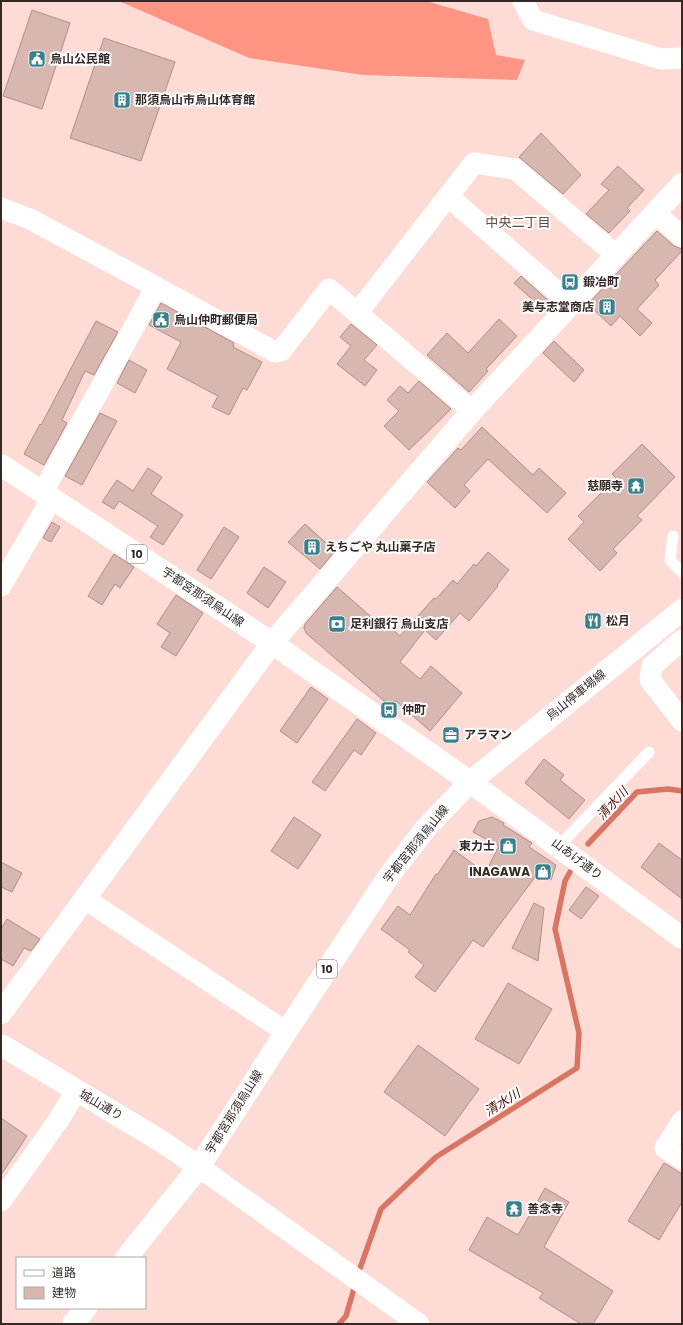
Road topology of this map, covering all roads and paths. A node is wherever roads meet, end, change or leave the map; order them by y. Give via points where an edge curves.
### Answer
1 (523, 1) edge
2 (682, 58) edge
3 (682, 184) edge
4 (448, 196) junction
5 (1, 208) edge
6 (655, 213) junction
7 (682, 237) edge
8 (616, 255) junction
9 (156, 287) junction
10 (571, 304) junction
11 (358, 312) junction
12 (472, 411) junction
13 (1, 465) edge
14 (48, 495) junction
15 (674, 536) dead end
16 (682, 572) edge
17 (1, 586) edge
18 (681, 613) edge
19 (682, 640) edge
20 (272, 643) junction
21 (682, 721) edge
22 (649, 752) dead end
23 (470, 782) junction
24 (559, 846) junction
25 (85, 898) junction
26 (682, 938) edge
27 (1, 1013) edge
28 (286, 1032) junction
29 (1, 1045) edge
30 (76, 1091) junction
31 (682, 1121) edge
32 (682, 1159) edge
33 (199, 1168) junction
34 (1, 1201) edge
35 (127, 1257) edge
36 (85, 1309) edge
37 (410, 1321) edge
38 (73, 1324) edge

1 - 2 street via 533,20 661,59
3 - 6 main road
4 - 8 street via 474,163 515,169
4 - 10 street
4 - 11 street
5 - 9 street via 30,219
6 - 7 street
6 - 8 main road
8 - 10 main road
9 - 11 street via 275,352 281,351 329,289
9 - 14 street
10 - 12 main road
11 - 12 street
12 - 20 main road
13 - 14 main road, 宇都宮那須烏山線 / 10
14 - 17 street
14 - 20 main road, 宇都宮那須烏山線 / 10
15 - 16 lane via 670,560
18 - 23 main road, 烏山停車場線
19 - 21 street via 652,666 650,680
20 - 23 main road, 宇都宮那須烏山線 / 10
20 - 25 main road
22 - 24 lane
23 - 24 main road, 山あげ通り
23 - 28 main road, 宇都宮那須烏山線 / 10 via 426,828 386,880
24 - 26 main road, 山あげ通り
25 - 27 main road
25 - 28 street
28 - 33 main road, 宇都宮那須烏山線 / 10
29 - 30 main road, 城山通り
30 - 33 main road, 城山通り via 161,1141
30 - 34 street
31 - 32 street via 665,1148
33 - 35 main road, 宇都宮那須烏山線 / 10
33 - 37 street via 348,1273
36 - 38 main road

